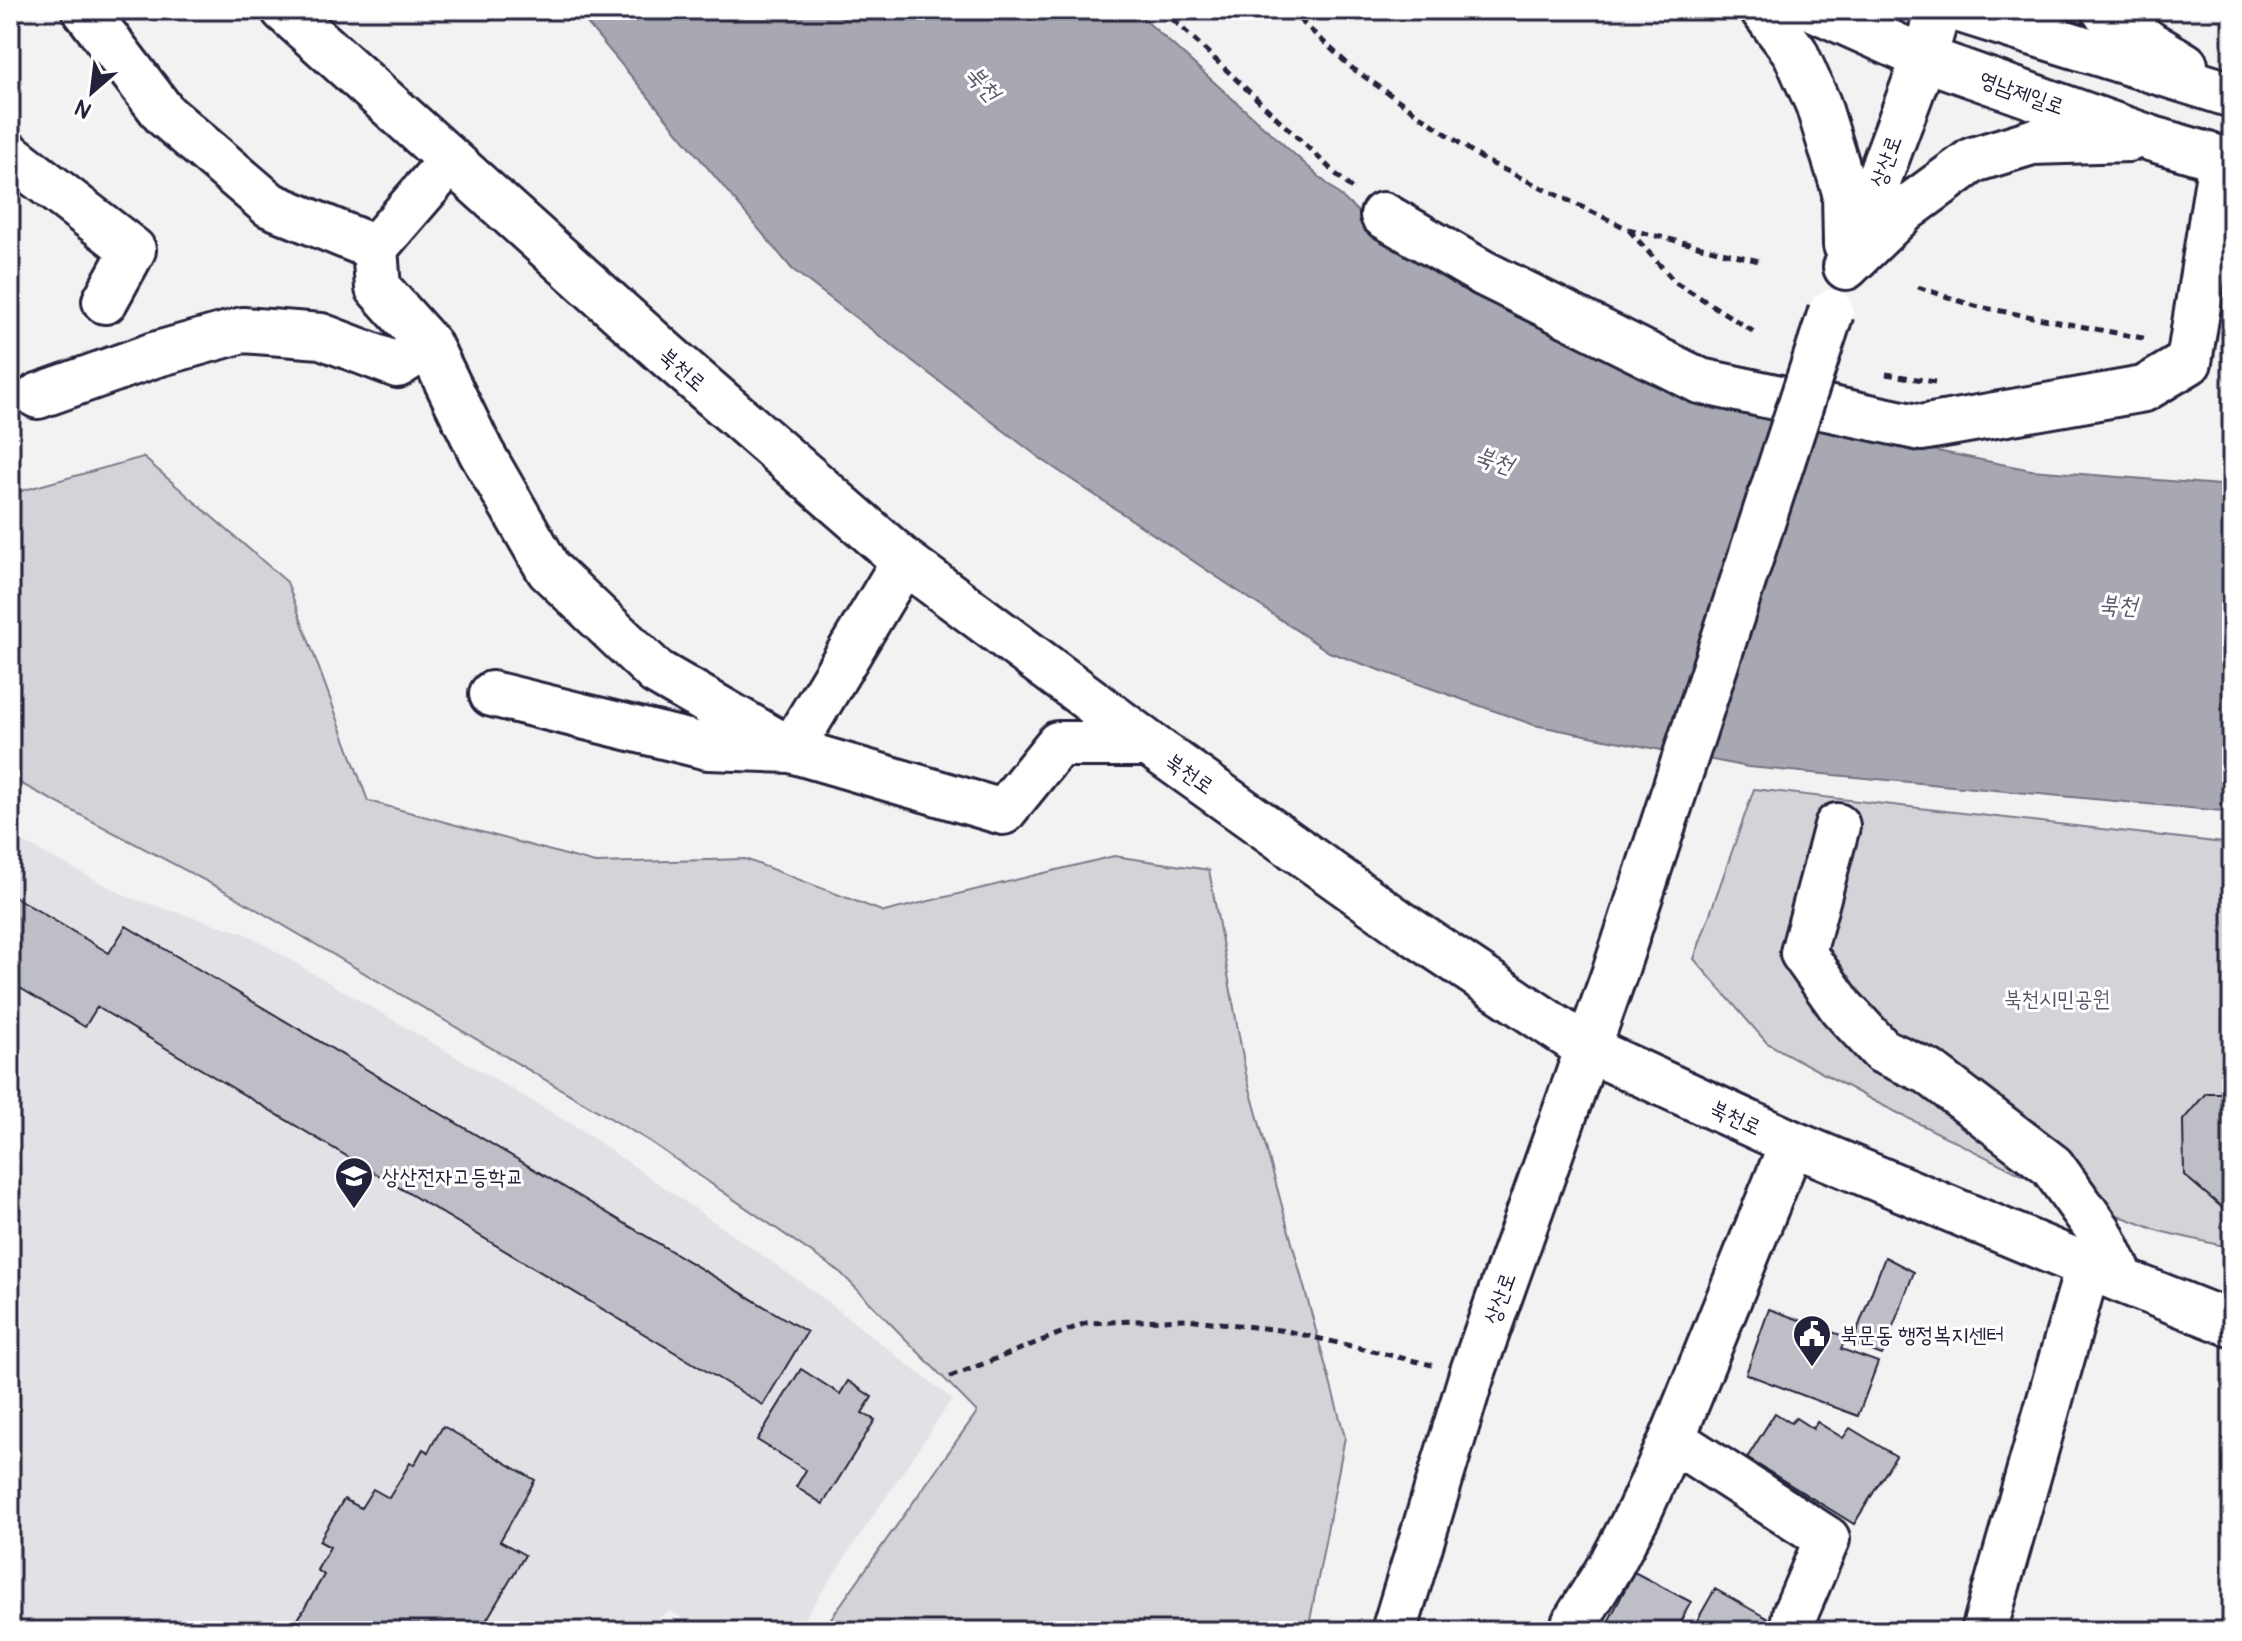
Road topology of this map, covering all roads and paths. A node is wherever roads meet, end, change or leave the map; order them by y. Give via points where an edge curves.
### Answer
1 (85, 10) edge
2 (284, 10) edge
3 (1163, 10) edge
4 (1289, 10) edge
5 (1763, 10) edge
6 (1817, 10) edge
7 (1938, 10) edge
8 (1960, 10) edge
9 (2104, 10) edge
10 (1924, 58) junction
11 (2232, 94) edge
12 (2153, 139) junction
13 (10, 155) edge
14 (450, 161) junction
15 (2226, 161) edge
16 (1383, 215) joint
17 (1628, 229) junction
18 (375, 248) junction
19 (1763, 262) dead end
20 (1846, 267) junction
21 (1918, 287) dead end
22 (105, 301) dead end
23 (1754, 332) dead end
24 (2193, 343) junction
25 (429, 345) junction
26 (38, 396) dead end
27 (904, 561) junction
28 (492, 694) dead end
29 (1149, 744) junction
30 (791, 750) junction
31 (1837, 826) dead end
32 (1588, 1049) junction
33 (1792, 1143) junction
34 (2105, 1273) junction
35 (2232, 1324) edge
36 (1472, 1374) junction
37 (950, 1377) dead end
38 (1672, 1439) junction
39 (1576, 1629) edge
40 (1394, 1631) edge
41 (1792, 1631) edge
42 (1984, 1631) edge

1 - 18 street via 165,115 270,205
2 - 14 street, 북천로
3 - 16 path
4 - 17 path via 1352,68 1484,160
5 - 20 street via 1795,52 1818,104 1845,192
6 - 10 street, 영남제일로
7 - 10 street, 상산로
8 - 11 street
9 - 11 street
10 - 12 street, 영남제일로
10 - 20 street, 상산로
12 - 15 street, 영남제일로
12 - 20 street via 2032,142 1973,160 1906,209
13 - 22 street via 133,250
14 - 18 street
14 - 27 street, 북천로
15 - 24 street
16 - 24 street via 1483,273 1700,381 1921,428 2144,389 2189,362
17 - 19 path
17 - 23 path via 1674,281
18 - 25 street via 378,288
20 - 32 street, 상산로, bridge
21 - 24 path via 1975,306 2162,342
25 - 26 street via 397,365 321,336 243,330
25 - 30 street via 481,452 549,570 656,672
27 - 29 street, 북천로
27 - 30 street
28 - 30 street via 708,747
29 - 30 street via 1058,744 1003,812
29 - 32 street, 북천로
31 - 34 street via 1803,953 1842,1008 1882,1051 1929,1072 2052,1166 2099,1231
32 - 33 street, 북천로
32 - 36 street, 상산로
33 - 34 street, 북천로
33 - 38 street
34 - 35 street, 북천로
34 - 42 street
36 - 37 path via 1287,1331 1187,1319 1086,1323
36 - 40 street, 상산로
38 - 39 street
38 - 41 street via 1827,1539

